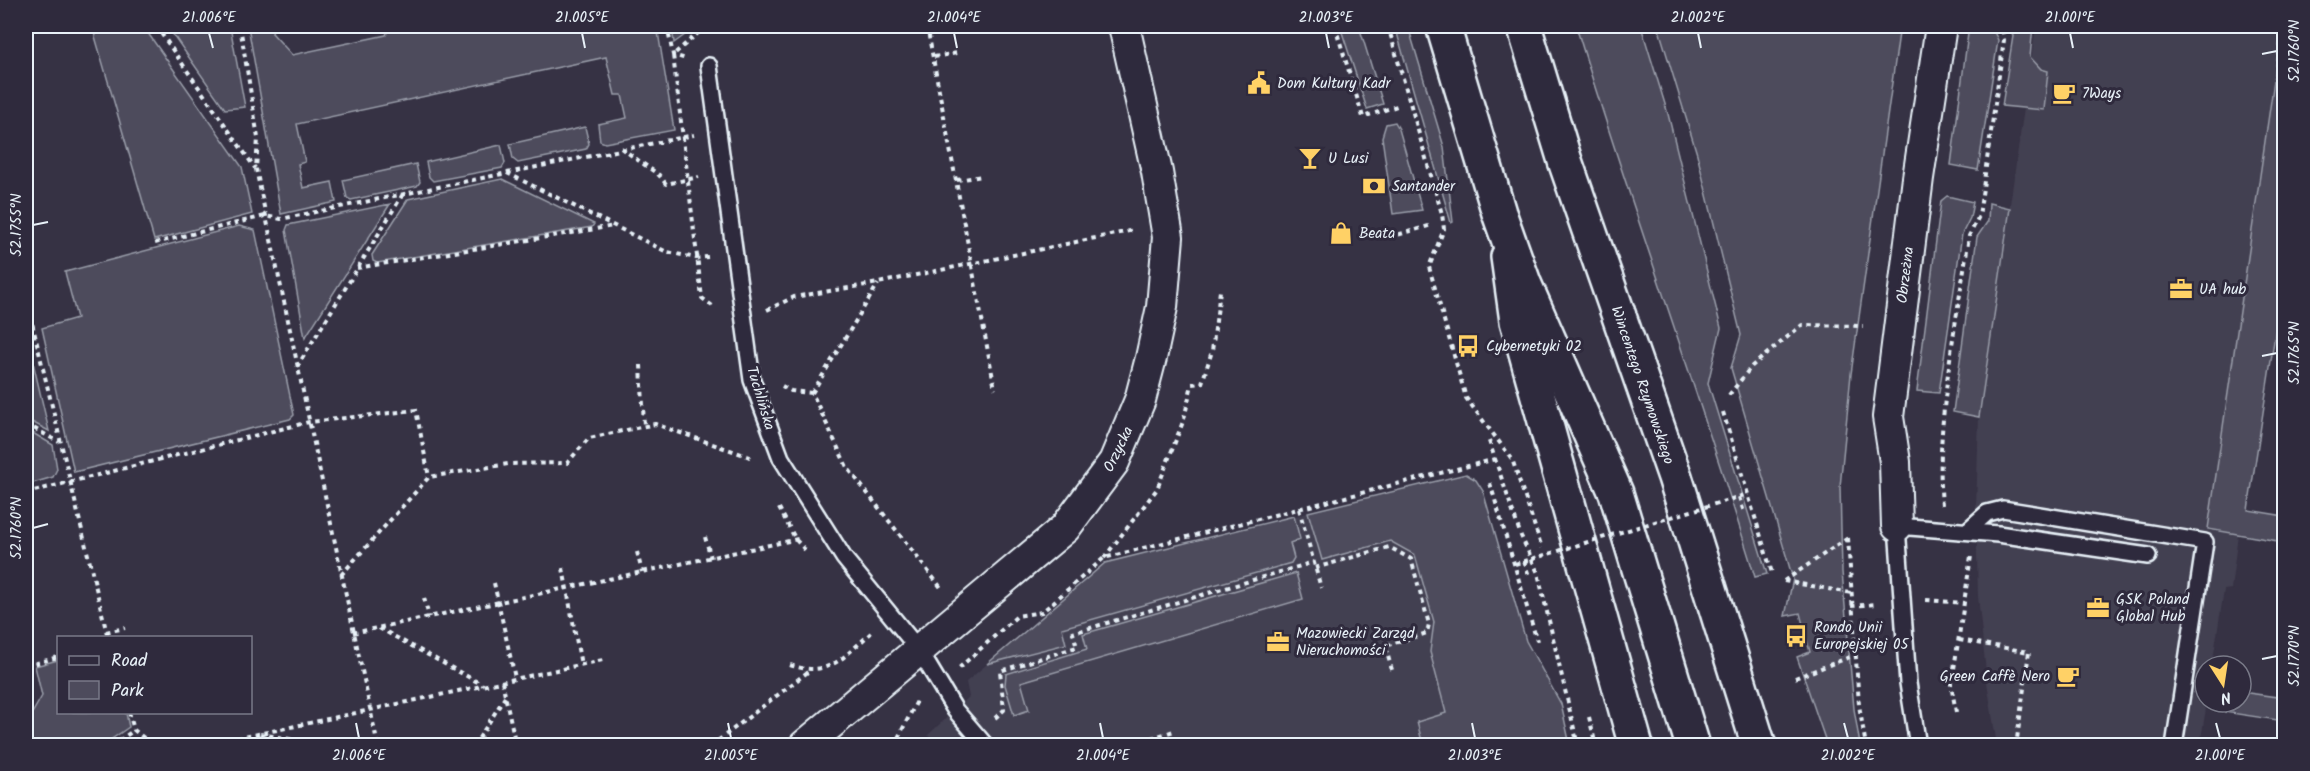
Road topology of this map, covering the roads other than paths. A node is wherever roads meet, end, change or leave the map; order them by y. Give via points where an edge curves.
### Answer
1 (1125, 26) edge
2 (1443, 26) edge
3 (1524, 26) edge
4 (1941, 26) edge
5 (709, 66) road end
6 (1504, 228) junction
7 (1897, 526) junction
8 (1967, 531) junction
9 (2148, 556) dead end
10 (919, 650) junction
11 (982, 741) edge
12 (804, 746) edge
13 (1636, 746) edge
14 (1693, 746) edge
15 (1759, 746) edge
16 (1918, 746) edge
17 (2174, 746) edge

1 - 10 street, Orzycka via 1168,237 1162,307 1140,400 1114,462 1065,528
2 - 6 main road
3 - 15 main road, Wincentego Rzymowskiego via 1565,161 1672,467
4 - 7 street, Obrzeżna via 1888,417 1895,462
5 - 10 lane, Tuchlińska via 752,380 781,458 828,533
6 - 13 main road via 1517,321
6 - 14 main road via 1616,493
7 - 8 lane
7 - 16 lane via 1908,683
8 - 9 lane
8 - 17 lane via 1987,513 2003,509 2205,542
10 - 11 lane, Tuchlińska via 955,710
10 - 12 street, Orzycka

